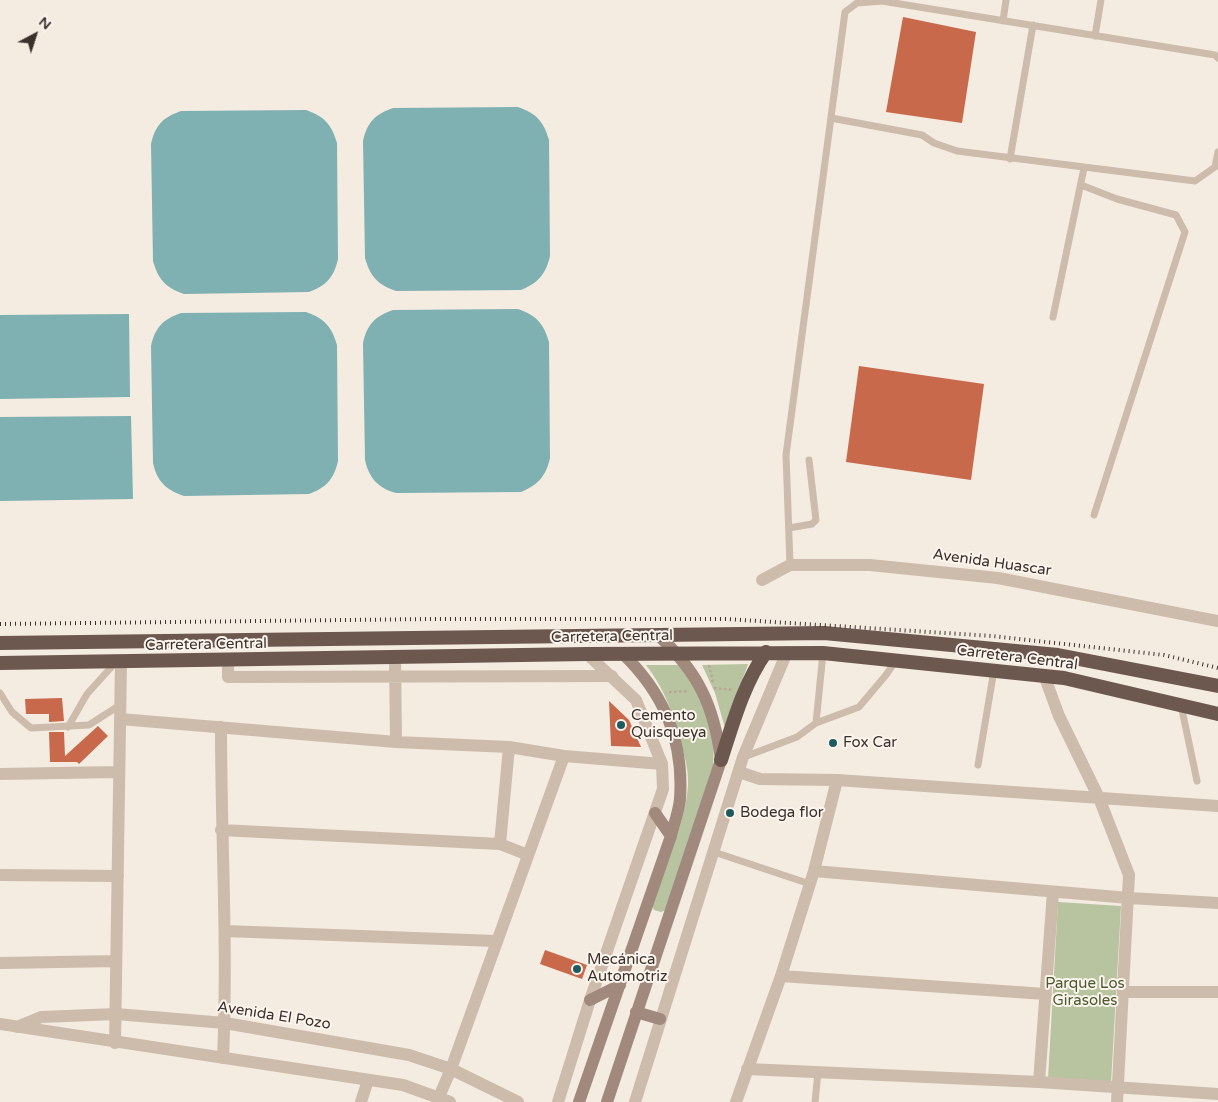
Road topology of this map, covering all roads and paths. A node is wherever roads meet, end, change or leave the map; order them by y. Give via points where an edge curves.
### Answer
1 (1006, 0) edge
2 (1101, 0) edge
3 (1003, 21) junction
4 (1033, 25) junction
5 (1095, 36) junction
6 (1218, 58) edge
7 (831, 118) junction
8 (1218, 152) edge
9 (1010, 159) junction
10 (1084, 168) junction
11 (1081, 186) junction
12 (1053, 318) dead end
13 (809, 460) dead end
14 (1094, 515) dead end
15 (789, 528) junction
16 (790, 565) junction
17 (762, 580) dead end
18 (1218, 621) edge
19 (657, 634) junction
20 (462, 636) junction
21 (0, 643) edge
22 (766, 652) junction
23 (787, 652) junction
24 (678, 653) junction
25 (824, 653) junction
26 (587, 654) junction
27 (622, 654) junction
28 (463, 656) junction
29 (395, 657) junction
30 (228, 660) junction
31 (896, 660) junction
32 (118, 662) junction
33 (0, 663) edge
34 (994, 670) junction
35 (1044, 675) junction
36 (612, 676) junction
37 (395, 677) junction
38 (1218, 686) edge
39 (0, 693) edge
40 (120, 705) junction
41 (1181, 705) junction
42 (1218, 714) edge
43 (120, 719) junction
44 (816, 723) junction
45 (68, 727) junction
46 (221, 727) junction
47 (396, 742) junction
48 (509, 747) junction
49 (564, 756) junction
50 (743, 757) junction
51 (721, 760) junction
52 (662, 764) junction
53 (978, 765) dead end
54 (119, 772) junction
55 (739, 772) junction
56 (0, 774) edge
57 (837, 780) junction
58 (1197, 781) dead end
59 (1099, 798) junction
60 (1218, 806) edge
61 (655, 813) junction
62 (221, 830) junction
63 (671, 836) junction
64 (500, 844) junction
65 (714, 852) junction
66 (528, 855) junction
67 (814, 871) junction
68 (0, 875) edge
69 (118, 876) junction
70 (810, 884) junction
71 (1053, 892) junction
72 (1129, 898) junction
73 (1218, 902) edge
74 (643, 918) junction
75 (666, 923) junction
76 (225, 931) junction
77 (496, 941) junction
78 (116, 961) junction
79 (0, 963) edge
80 (781, 976) junction
81 (620, 985) junction
82 (1123, 992) junction
83 (1218, 992) edge
84 (1046, 994) junction
85 (590, 1000) junction
86 (636, 1012) junction
87 (116, 1014) junction
88 (660, 1020) junction
89 (225, 1023) junction
90 (0, 1024) edge
91 (17, 1027) junction
92 (115, 1043) junction
93 (223, 1058) junction
94 (747, 1069) junction
95 (451, 1070) junction
96 (818, 1072) junction
97 (368, 1080) junction
98 (1039, 1082) junction
99 (1117, 1087) junction
100 (1218, 1094) edge
101 (444, 1100) edge
102 (361, 1102) edge
103 (518, 1102) edge
104 (558, 1102) edge
105 (580, 1102) edge
106 (607, 1102) edge
107 (634, 1102) edge
108 (736, 1102) edge
109 (815, 1102) edge
110 (1116, 1102) edge

1 - 3 lane
2 - 5 lane
3 - 4 lane
3 - 7 lane via 882,1 857,3 845,12
4 - 5 lane
4 - 9 lane
5 - 6 lane
7 - 9 lane via 922,135 957,151
7 - 15 lane via 786,456
8 - 10 lane via 1215,167 1195,181
9 - 10 lane
10 - 11 lane
11 - 12 lane
11 - 14 lane via 1176,215 1185,232
13 - 15 lane via 816,520 812,524
15 - 16 lane
16 - 17 street, Avenida Huascar
16 - 18 street, Avenida Huascar via 870,565 998,578
19 - 20 highway, Carretera Central
19 - 24 main road
19 - 38 highway, Carretera Central via 834,633 1058,654
20 - 21 highway, Carretera Central
20 - 28 highway
22 - 23 highway, Carretera Central
22 - 24 highway, Carretera Central
22 - 51 highway via 744,692
23 - 25 highway, Carretera Central
23 - 50 street
24 - 27 highway, Carretera Central
24 - 51 main road via 709,704
25 - 31 highway, Carretera Central
25 - 44 lane
26 - 27 highway, Carretera Central
26 - 28 highway, Carretera Central
26 - 36 street
27 - 63 main road via 643,673 656,693 678,747 680,801
28 - 29 highway, Carretera Central
29 - 30 highway, Carretera Central
29 - 37 street
30 - 32 highway, Carretera Central
30 - 37 street via 228,677
31 - 34 highway, Carretera Central
31 - 44 lane via 859,707
32 - 33 highway, Carretera Central
32 - 40 street
32 - 45 lane via 87,694
34 - 35 highway, Carretera Central
34 - 53 lane
35 - 41 highway, Carretera Central
35 - 59 street via 1059,716
36 - 37 street
36 - 52 street via 636,700
37 - 47 street
39 - 45 lane via 12,712 31,728
40 - 43 street
40 - 45 lane via 89,725
41 - 42 highway, Carretera Central
41 - 58 lane
43 - 46 street
43 - 54 street
44 - 50 lane via 797,737
46 - 47 street
46 - 62 street
47 - 48 street
48 - 49 street
48 - 64 street
49 - 52 street
49 - 66 street
50 - 55 street
51 - 75 main road
52 - 61 street via 663,789
54 - 56 street
54 - 69 street
55 - 57 street via 760,779
55 - 65 street
57 - 59 street
57 - 67 street
59 - 60 street
59 - 72 street via 1129,876
61 - 63 main road
61 - 85 street
62 - 64 street
62 - 76 street
63 - 74 main road
64 - 66 street
65 - 70 lane
65 - 88 street
66 - 77 street
67 - 70 street
67 - 71 street
68 - 69 street
69 - 78 street
70 - 80 street
71 - 72 street
71 - 84 street
72 - 73 street
72 - 82 street
74 - 75 main road via 650,915
74 - 81 main road
75 - 86 main road
76 - 77 street
76 - 89 street
77 - 95 street
78 - 79 street
78 - 87 street
80 - 84 street
80 - 94 street
81 - 85 main road
81 - 105 main road
82 - 83 street
82 - 99 street
84 - 98 street
85 - 104 street
86 - 88 main road
86 - 106 main road
87 - 89 street, Avenida El Pozo
87 - 91 street, Avenida El Pozo via 41,1017
87 - 92 street
88 - 107 street
89 - 93 street
89 - 95 street, Avenida El Pozo via 409,1055
90 - 91 street
91 - 92 street
92 - 93 street
93 - 97 street
94 - 96 street
94 - 108 street
95 - 101 street
95 - 103 street, Avenida El Pozo
96 - 98 street
96 - 109 lane
97 - 101 street via 404,1085
97 - 102 street
98 - 99 street
99 - 100 street
99 - 110 street

